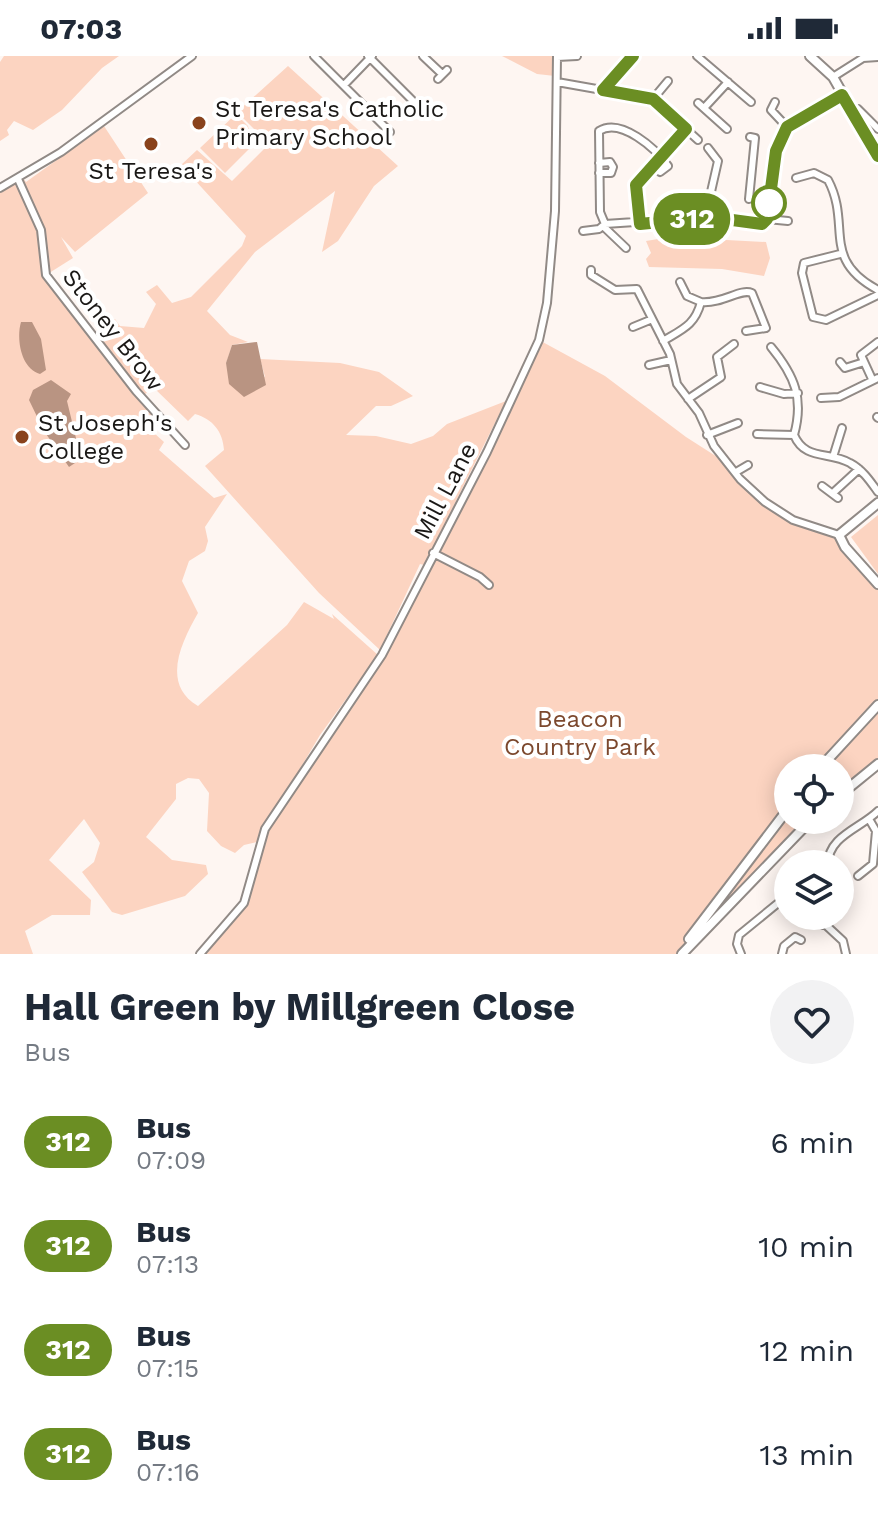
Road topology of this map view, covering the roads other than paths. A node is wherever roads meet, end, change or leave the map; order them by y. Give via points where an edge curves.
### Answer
1 (192, 56) edge
2 (314, 56) edge
3 (423, 56) edge
4 (557, 56) edge
5 (633, 56) edge
6 (697, 56) edge
7 (810, 56) edge
8 (868, 56) edge
9 (370, 57) edge
10 (877, 57) edge
11 (576, 59) edge
12 (878, 67) edge
13 (442, 75) dead end
14 (833, 77) junction
15 (668, 81) dead end
16 (557, 82) junction
17 (728, 82) junction
18 (344, 85) junction
19 (603, 90) junction
20 (842, 95) junction
21 (653, 99) junction
22 (751, 102) dead end
23 (417, 105) dead end
24 (771, 107) dead end
25 (858, 109) dead end
26 (787, 127) junction
27 (686, 129) junction
28 (727, 129) dead end
29 (878, 129) edge
30 (390, 132) dead end
31 (754, 137) dead end
32 (698, 140) dead end
33 (708, 148) dead end
34 (878, 156) edge
35 (660, 158) junction
36 (599, 163) junction
37 (653, 166) junction
38 (753, 169) junction
39 (772, 172) junction
40 (599, 173) junction
41 (20, 178) junction
42 (796, 178) dead end
43 (0, 188) edge
44 (749, 200) dead end
45 (705, 218) junction
46 (767, 219) junction
47 (788, 221) dead end
48 (640, 224) junction
49 (604, 226) junction
50 (583, 231) dead end
51 (626, 248) dead end
52 (840, 254) junction
53 (588, 271) dead end
54 (680, 281) dead end
55 (867, 284) junction
56 (878, 292) edge
57 (867, 300) junction
58 (701, 302) junction
59 (650, 320) junction
60 (632, 327) dead end
61 (746, 331) dead end
62 (663, 341) junction
63 (878, 342) edge
64 (734, 346) dead end
65 (771, 347) dead end
66 (671, 360) junction
67 (861, 363) junction
68 (649, 365) dead end
69 (843, 367) dead end
70 (875, 378) edge
71 (759, 386) dead end
72 (798, 393) junction
73 (823, 396) dead end
74 (688, 399) junction
75 (735, 421) dead end
76 (759, 431) dead end
77 (850, 434) dead end
78 (707, 435) junction
79 (794, 435) junction
80 (185, 445) dead end
81 (833, 457) junction
82 (749, 465) dead end
83 (859, 469) junction
84 (736, 472) junction
85 (822, 486) dead end
86 (878, 492) edge
87 (878, 503) edge
88 (839, 535) junction
89 (433, 553) junction
90 (878, 584) edge
91 (489, 585) dead end
92 (878, 705) edge
93 (833, 754) edge
94 (878, 764) edge
95 (854, 784) edge
96 (878, 811) edge
97 (869, 819) junction
98 (774, 828) edge
99 (797, 834) edge
100 (832, 850) edge
101 (859, 873) dead end
102 (774, 906) edge
103 (829, 930) edge
104 (801, 940) dead end
105 (200, 954) edge
106 (680, 954) edge
107 (741, 954) edge
108 (782, 954) edge
109 (846, 954) edge

1 - 41 street
2 - 18 street
3 - 13 street
4 - 11 street
4 - 16 street, Mill Lane
5 - 19 street
6 - 17 street
7 - 14 main road
8 - 10 street
8 - 14 street
9 - 18 street
9 - 23 street
10 - 12 street
14 - 20 main road
15 - 21 street
16 - 19 street
16 - 89 street, Mill Lane via 555,202 539,340
17 - 22 street
17 - 28 street via 701,106
18 - 30 street
19 - 21 street
20 - 26 street
20 - 34 main road
21 - 27 street
24 - 26 street
25 - 29 street
26 - 39 street
27 - 32 street
27 - 35 street
31 - 38 street
33 - 45 street via 718,161
35 - 36 street via 615,126 599,131
35 - 37 street
35 - 37 street via 667,164 663,172
36 - 40 street
36 - 40 street via 613,167 611,173
37 - 48 street via 635,189
38 - 39 street
38 - 44 street
39 - 46 street
40 - 49 street
41 - 43 street
41 - 80 street, Stoney Brow via 41,230 46,275
42 - 52 street via 814,173 828,180 837,208
45 - 46 street via 758,224
45 - 48 street
46 - 47 street
48 - 49 street
49 - 50 street
49 - 51 street
52 - 55 street
52 - 57 street via 804,263 813,317 826,320
53 - 59 street via 615,290 635,287
54 - 58 street via 687,296
55 - 56 street
55 - 57 street
56 - 57 street
58 - 61 street via 717,304 749,291 767,329
58 - 62 street via 694,323
59 - 60 street
59 - 62 street
62 - 66 street
63 - 67 street via 863,352
64 - 74 street via 715,356 721,377
65 - 72 street via 797,378
66 - 68 street
66 - 74 street via 677,384
67 - 69 street
67 - 70 street
70 - 73 street via 839,397
71 - 72 street
72 - 79 street via 800,415
74 - 78 street
75 - 78 street
76 - 79 street
77 - 81 street via 841,430
78 - 84 street
79 - 81 street via 807,453
81 - 83 street
82 - 84 street
83 - 85 street via 836,495
83 - 86 street
84 - 88 street via 777,510 810,528
87 - 88 main road
88 - 90 main road
89 - 91 street
89 - 105 street, Mill Lane via 382,655 265,829 244,903
92 - 93 main road
94 - 95 main road
96 - 97 street
97 - 100 street
97 - 101 street via 876,831 873,864
98 - 106 main road
99 - 106 main road
102 - 107 street via 739,935
103 - 109 street via 843,941
104 - 108 street via 795,937

